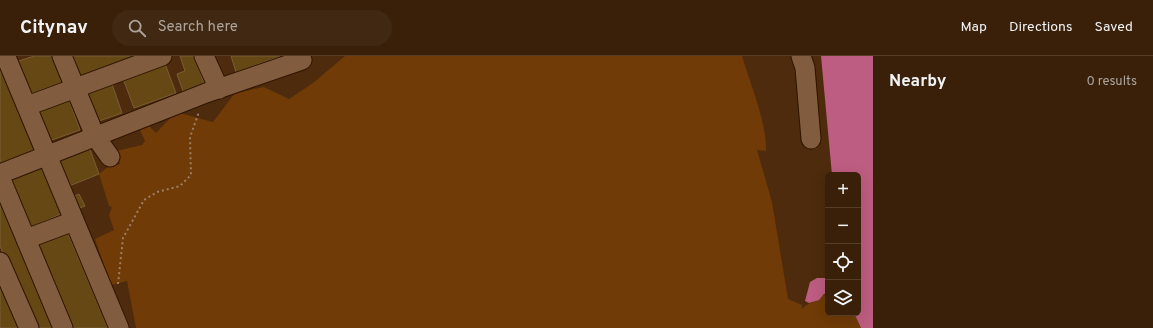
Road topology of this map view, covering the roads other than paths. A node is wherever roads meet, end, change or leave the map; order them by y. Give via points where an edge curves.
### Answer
1 (62, 56) edge
2 (162, 56) edge
3 (204, 56) edge
4 (801, 56) edge
5 (5, 57) edge
6 (302, 60) dead end
7 (75, 88) junction
8 (212, 91) junction
9 (26, 106) junction
10 (95, 136) junction
11 (811, 139) dead end
12 (47, 155) junction
13 (110, 157) dead end
14 (0, 174) edge
15 (0, 177) edge
16 (74, 221) junction
17 (26, 240) junction
18 (0, 262) edge
19 (28, 328) edge
20 (63, 328) edge
21 (119, 328) edge

1 - 7 lane
2 - 7 lane
3 - 8 lane
4 - 11 lane via 805,68
5 - 9 lane
6 - 8 lane
7 - 9 lane
7 - 10 lane
8 - 10 lane
9 - 12 lane
10 - 12 lane
10 - 13 lane
12 - 14 lane
12 - 16 lane
15 - 17 lane
16 - 17 lane
16 - 21 lane
17 - 20 lane
18 - 19 lane

